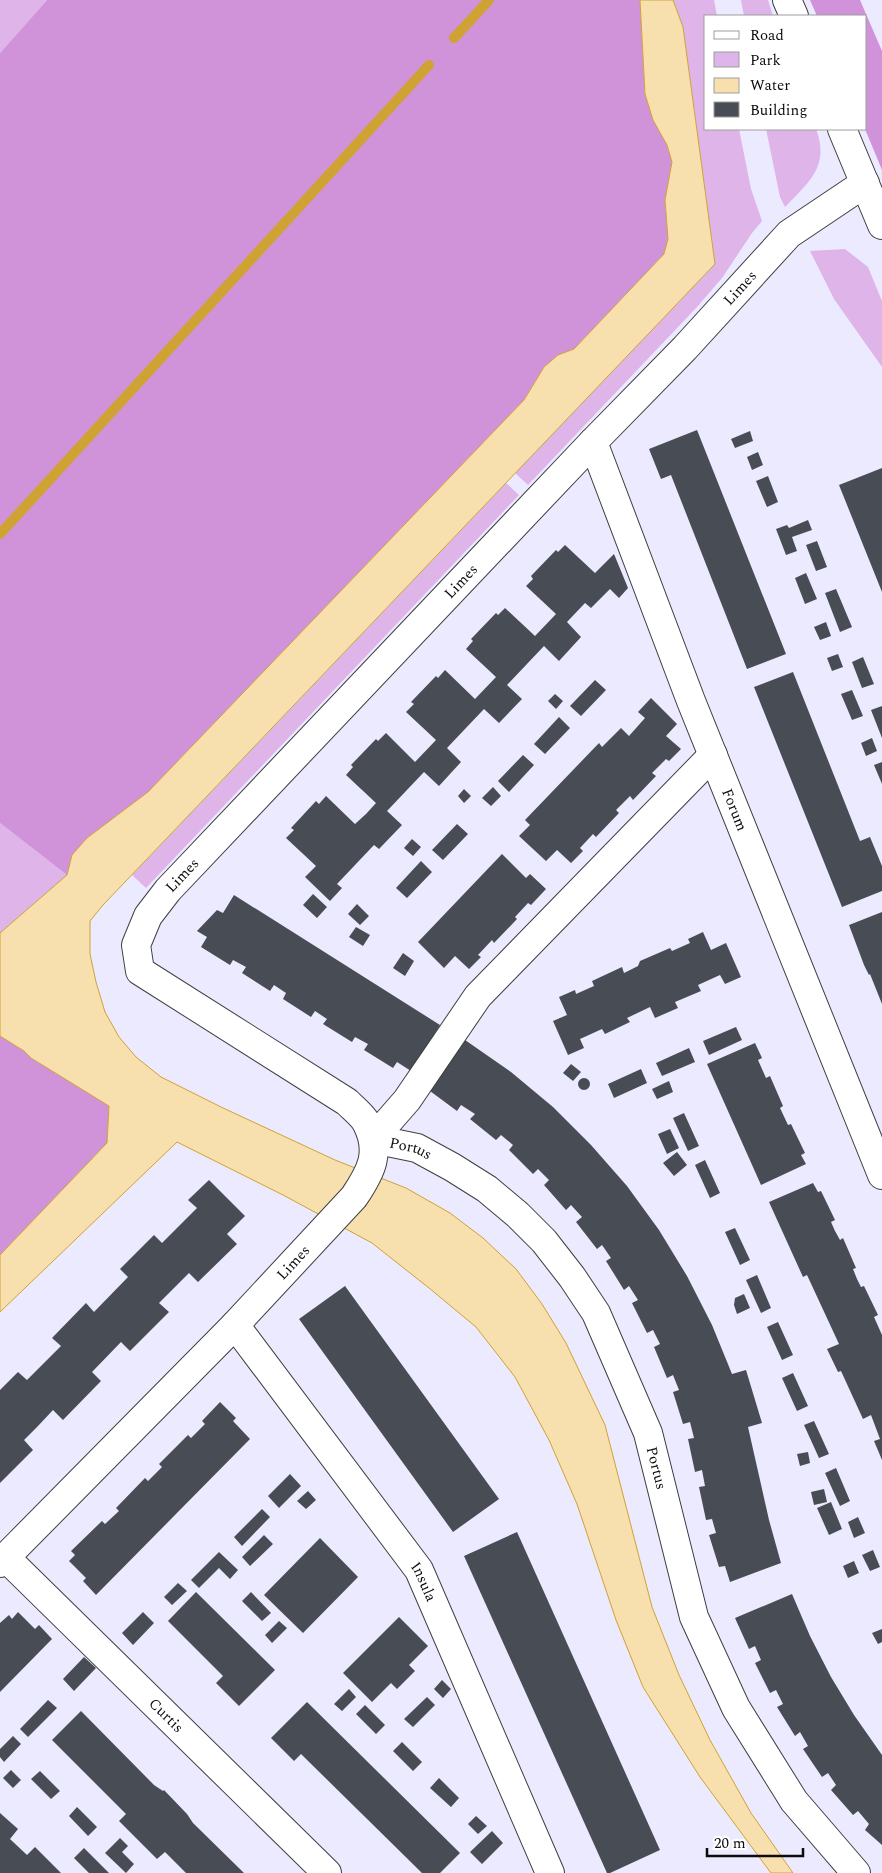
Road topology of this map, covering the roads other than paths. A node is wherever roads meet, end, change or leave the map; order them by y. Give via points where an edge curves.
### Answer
1 (787, 0) edge
2 (794, 15) edge
3 (842, 130) edge
4 (865, 182) junction
5 (882, 225) edge
6 (593, 442) junction
7 (713, 755) junction
8 (373, 1139) junction
9 (882, 1175) edge
10 (235, 1325) junction
11 (3, 1560) edge
12 (327, 1873) edge
13 (550, 1873) edge
14 (856, 1873) edge

1 - 2 street
3 - 4 street
4 - 5 street
4 - 6 street, Limes via 789,234
6 - 7 street, Forum
6 - 8 street, Limes via 168,890 148,916 136,945 140,970 347,1102 365,1121
7 - 8 street via 478,996 406,1100
7 - 9 street, Forum
8 - 10 street, Limes via 373,1166 354,1197
8 - 14 street, Portus via 418,1148 487,1189 544,1241 596,1313 648,1433 694,1617 736,1708 794,1801
10 - 11 street, Limes
10 - 13 street, Insula via 419,1570
11 - 12 street, Curtis

